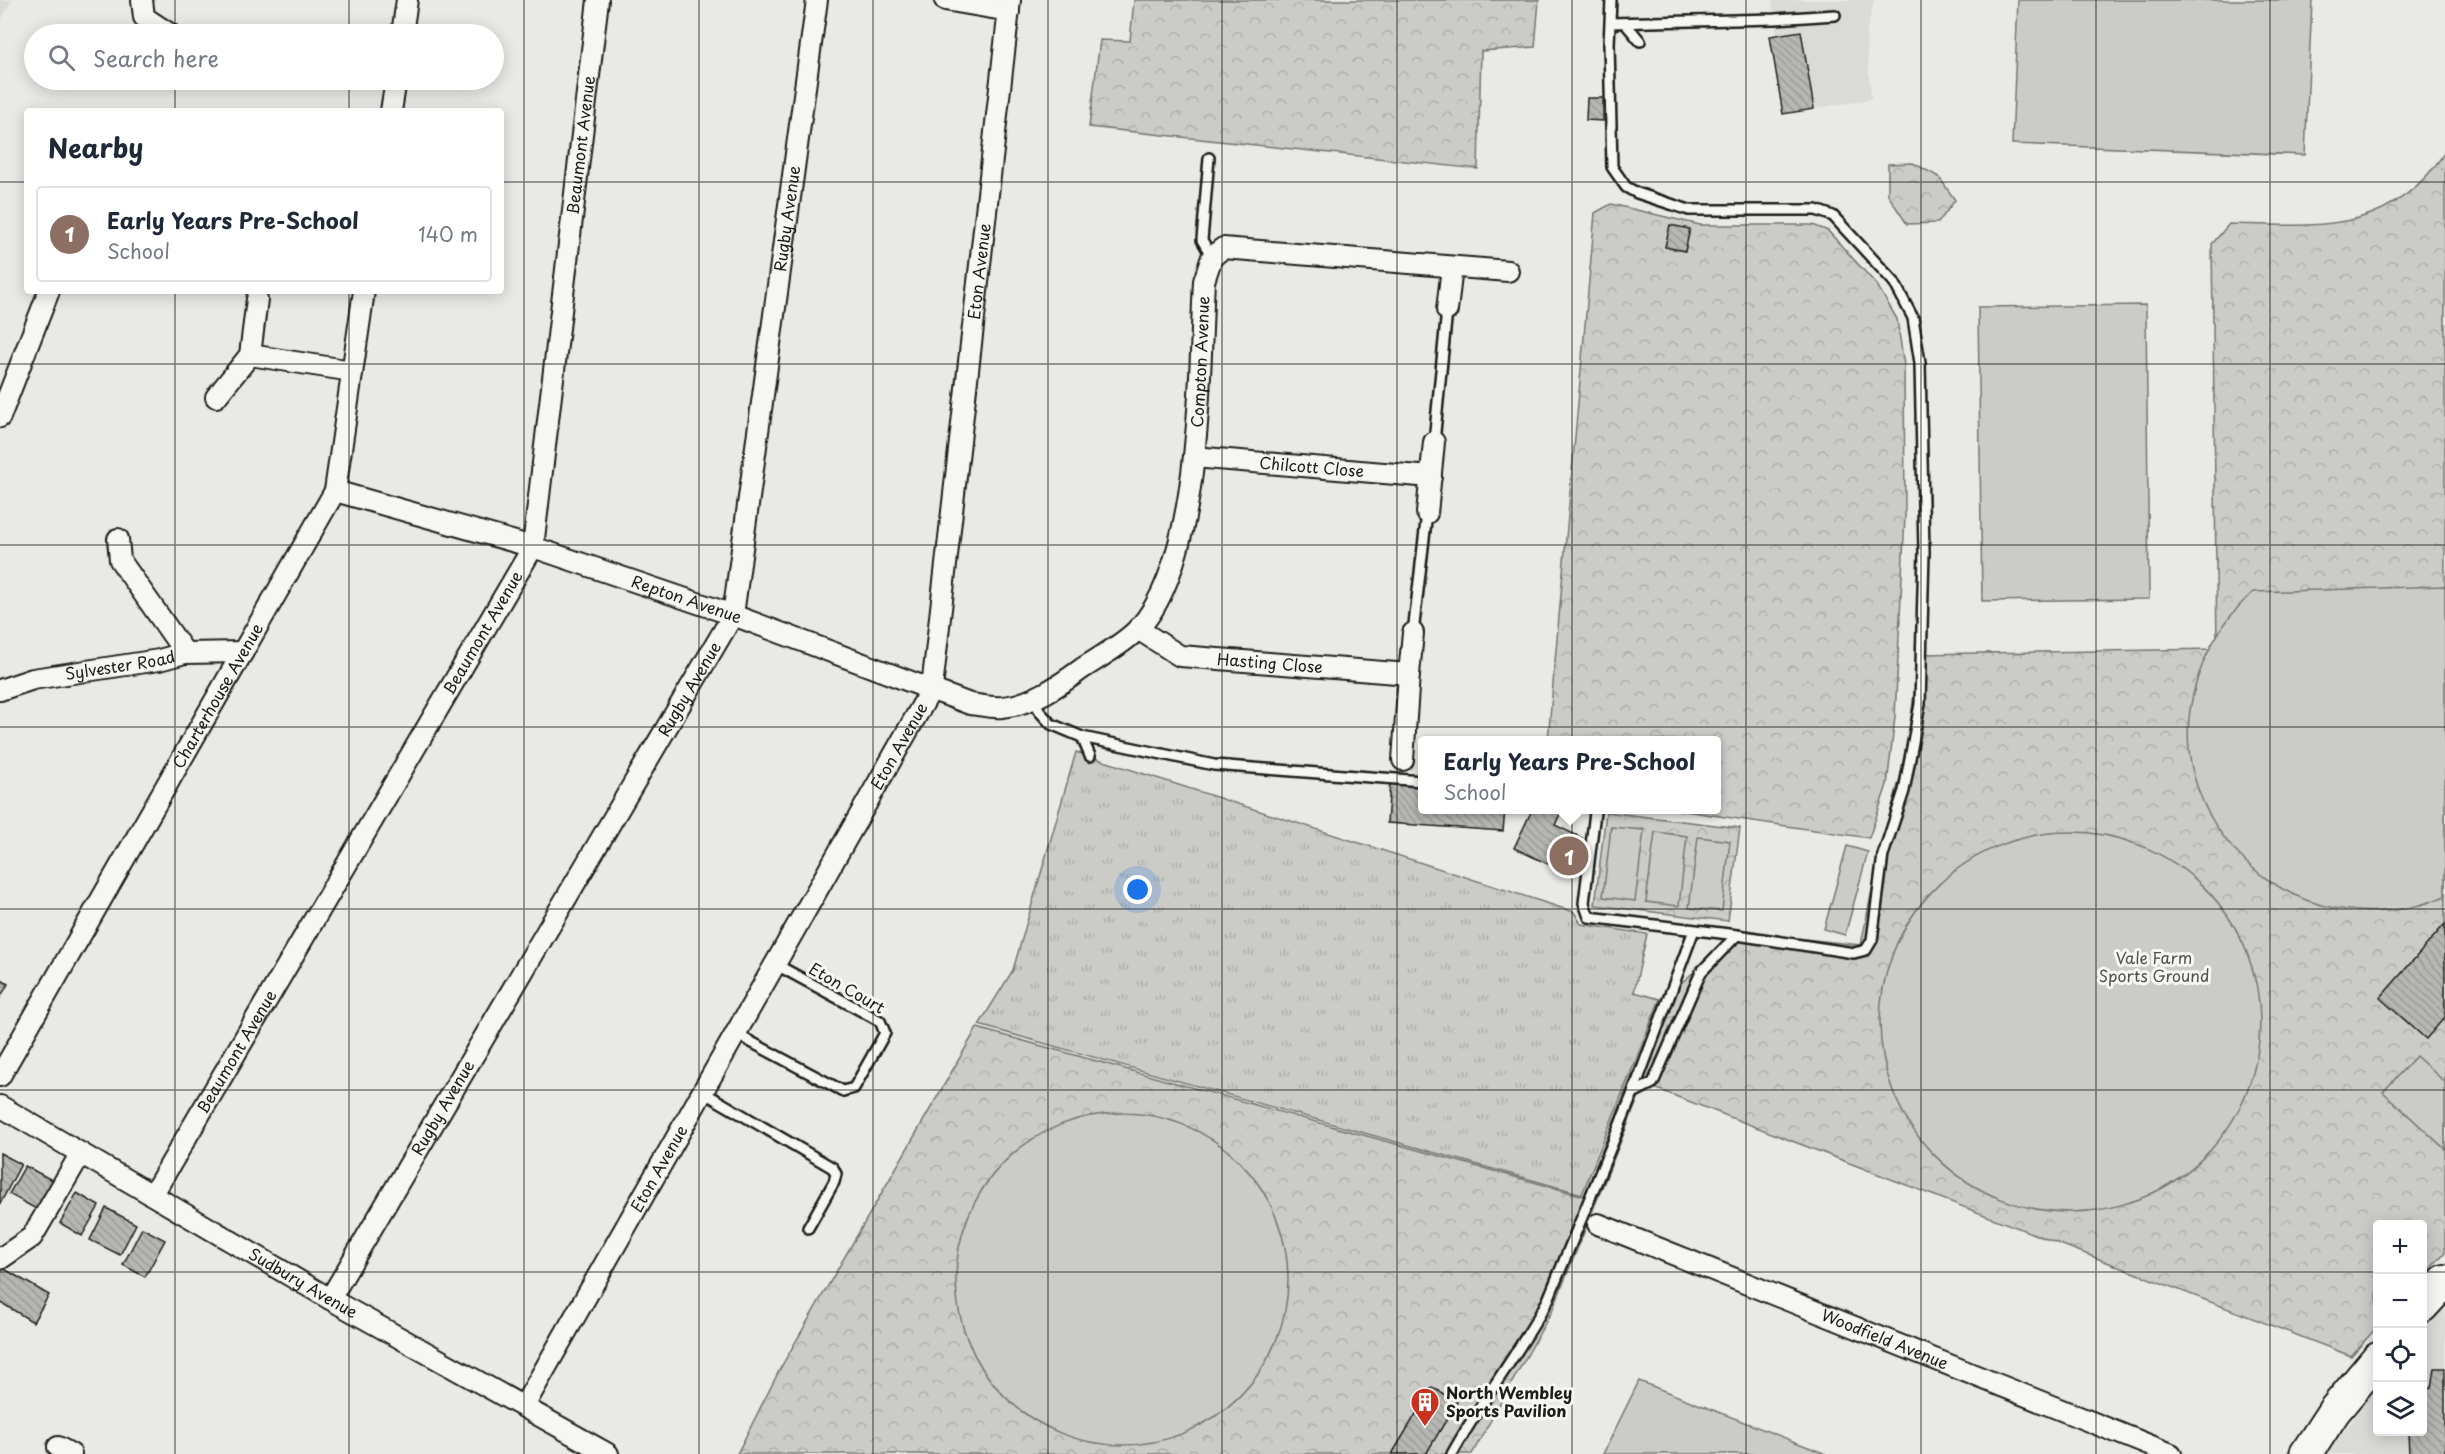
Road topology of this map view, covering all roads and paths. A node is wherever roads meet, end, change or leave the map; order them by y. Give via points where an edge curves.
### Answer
1 (142, 0) edge
2 (407, 0) edge
3 (598, 0) edge
4 (817, 0) edge
5 (945, 0) edge
6 (1611, 0) edge
7 (1009, 6) edge
8 (1835, 15) dead end
9 (1625, 22) junction
10 (1610, 23) junction
11 (155, 24) edge
12 (403, 24) edge
13 (1640, 41) dead end
14 (394, 90) edge
15 (391, 108) edge
16 (1209, 158) dead end
17 (1212, 257) junction
18 (1452, 267) junction
19 (1508, 271) dead end
20 (48, 294) edge
21 (364, 294) edge
22 (257, 299) dead end
23 (1447, 310) joint
24 (250, 356) junction
25 (352, 371) junction
26 (216, 397) dead end
27 (0, 417) edge
28 (1434, 442) joint
29 (1194, 457) junction
30 (1431, 477) junction
31 (334, 491) junction
32 (1427, 513) joint
33 (118, 539) dead end
34 (533, 547) junction
35 (733, 615) junction
36 (1138, 629) junction
37 (1413, 633) joint
38 (243, 652) junction
39 (185, 654) junction
40 (1409, 674) junction
41 (932, 688) junction
42 (0, 690) edge
43 (1033, 699) junction
44 (1082, 737) junction
45 (1090, 756) dead end
46 (1402, 760) dead end
47 (1418, 781) edge
48 (1595, 814) edge
49 (1694, 930) junction
50 (1737, 935) junction
51 (775, 964) junction
52 (736, 1034) junction
53 (0, 1076) edge
54 (703, 1092) junction
55 (1634, 1093) junction
56 (0, 1107) edge
57 (81, 1153) junction
58 (153, 1194) junction
59 (1598, 1224) dead end
60 (808, 1228) dead end
61 (0, 1259) edge
62 (2445, 1281) edge
63 (330, 1299) junction
64 (2427, 1301) edge
65 (2373, 1364) edge
66 (524, 1406) junction
67 (608, 1454) edge
68 (1452, 1454) edge
69 (2170, 1454) edge
70 (2306, 1454) edge

1 - 11 street via 144,17
2 - 12 street
3 - 34 street, Beaumont Avenue
4 - 35 street, Rugby Avenue
5 - 7 street
6 - 10 lane
7 - 41 street, Eton Avenue
8 - 9 lane
9 - 10 lane
9 - 13 lane
10 - 50 lane via 1612,167 1626,187 1689,210 1816,210 1833,216 1894,282 1913,318 1920,363 1924,552 1920,704 1904,791 1883,855 1872,940 1866,950 1854,953
14 - 15 street
16 - 17 lane via 1202,240
17 - 18 street via 1223,248
17 - 29 street, Compton Avenue via 1204,281
18 - 19 street
18 - 23 street
20 - 27 street
21 - 25 street, Charterhouse Avenue
22 - 24 street
23 - 28 lane
24 - 25 street
24 - 26 street
25 - 31 street, Charterhouse Avenue
28 - 30 street
29 - 30 street, Chilcott Close
29 - 36 street, Compton Avenue via 1179,549 1160,598
30 - 32 street
31 - 34 street, Repton Avenue
31 - 38 street, Charterhouse Avenue
32 - 37 lane
33 - 39 street via 120,560
34 - 35 street, Repton Avenue
34 - 58 street, Beaumont Avenue
35 - 41 street, Repton Avenue
35 - 63 street, Rugby Avenue
36 - 40 street, Hasting Close via 1180,656
36 - 43 street, Compton Avenue
37 - 40 street
38 - 39 street, Sylvester Road
38 - 53 street, Charterhouse Avenue
39 - 42 street, Sylvester Road via 33,679
40 - 46 street
41 - 43 street, Repton Avenue via 970,704 1002,707
41 - 51 street, Eton Avenue
43 - 44 lane via 1051,724
44 - 45 lane
44 - 47 lane via 1214,765
48 - 49 lane via 1584,903 1589,917
49 - 50 lane
49 - 55 lane
50 - 55 lane via 1701,972 1653,1083
51 - 52 street, Eton Avenue
51 - 52 lane, Eton Court via 880,1021 885,1033 854,1088 843,1091
52 - 54 street, Eton Avenue
54 - 60 lane via 833,1168 834,1182
54 - 66 street, Eton Avenue
55 - 68 lane via 1548,1300
56 - 57 street, Sudbury Avenue
57 - 58 street, Sudbury Avenue
57 - 61 street via 32,1237
58 - 63 street, Sudbury Avenue
59 - 69 street, Woodfield Avenue
62 - 64 main road
63 - 66 street, Sudbury Avenue
65 - 70 main road via 2334,1411
66 - 67 street, Sudbury Avenue

